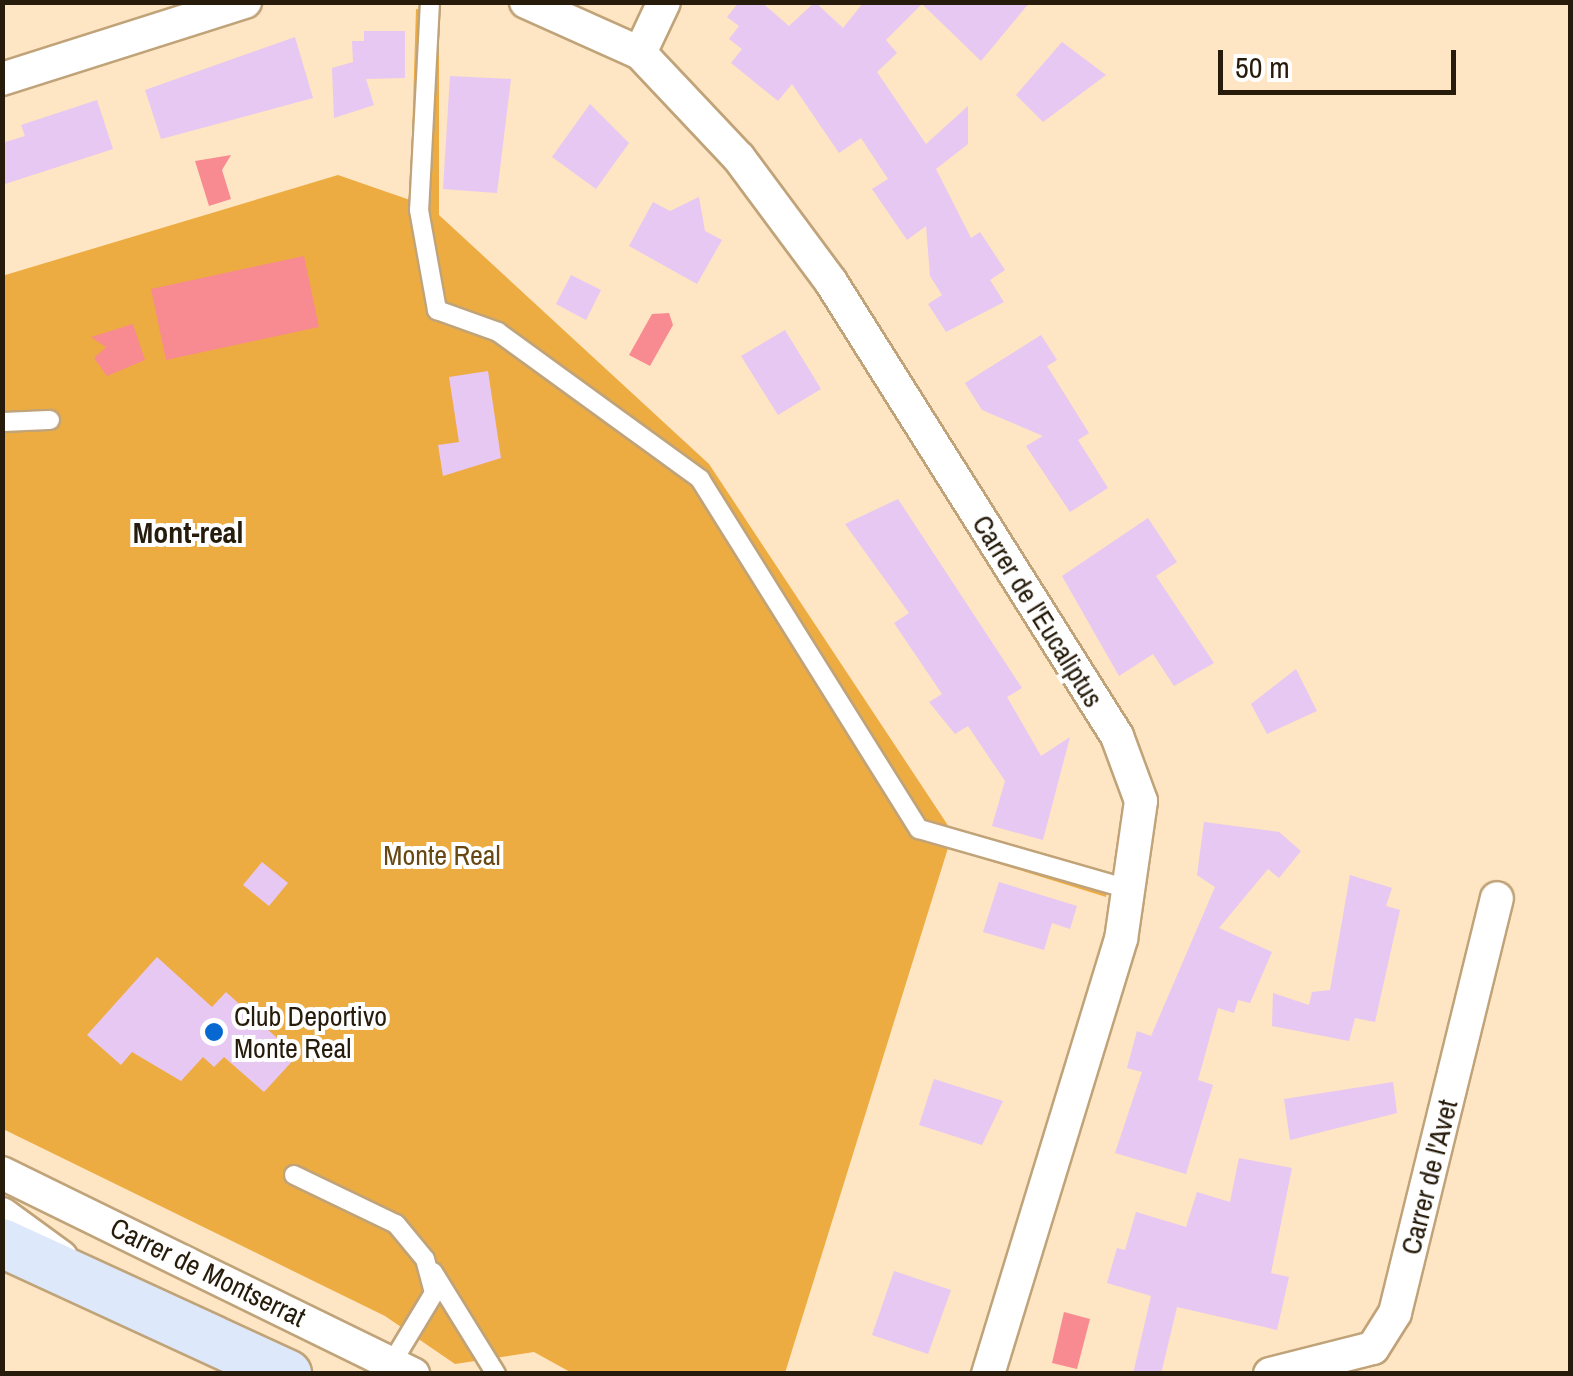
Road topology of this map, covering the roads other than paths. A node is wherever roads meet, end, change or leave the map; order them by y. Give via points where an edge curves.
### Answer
1 (246, 2) edge
2 (430, 2) edge
3 (526, 2) edge
4 (664, 2) edge
5 (640, 53) junction
6 (2, 79) edge
7 (50, 420) dead end
8 (2, 422) edge
9 (1132, 890) junction
10 (1498, 898) dead end
11 (2, 1172) edge
12 (294, 1175) dead end
13 (2, 1214) edge
14 (2, 1243) edge
15 (425, 1259) junction
16 (80, 1274) junction
17 (403, 1367) edge
18 (286, 1374) edge
19 (496, 1374) edge
20 (988, 1374) edge
21 (1270, 1374) edge

1 - 6 street
2 - 9 lane via 419,210 437,310 498,332 700,479 919,829
3 - 5 street, Carrer de l'Eucaliptus
4 - 5 street
5 - 9 street, Carrer de l'Eucaliptus via 739,158 831,282 1117,736 1141,801
7 - 8 lane
9 - 20 street, Carrer de l'Eucaliptus
10 - 21 street, Carrer de l'Avet via 1395,1314 1372,1348
11 - 17 street, Carrer de Montserrat
12 - 15 lane via 396,1224
13 - 16 street
14 - 16 main road
15 - 17 lane via 434,1293
15 - 19 lane
16 - 18 main road

